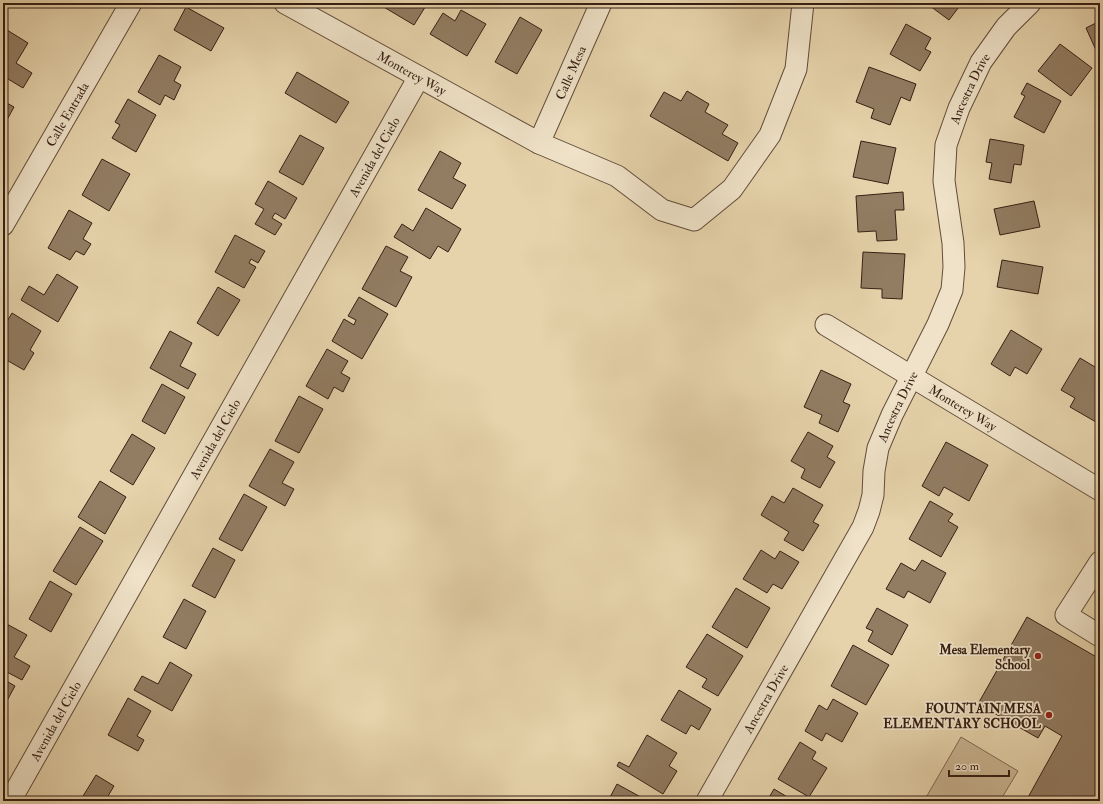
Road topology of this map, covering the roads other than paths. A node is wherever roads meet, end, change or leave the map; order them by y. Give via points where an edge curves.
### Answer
1 (131, 3) edge
2 (285, 3) edge
3 (601, 3) edge
4 (803, 3) edge
5 (1030, 3) edge
6 (419, 77) junction
7 (539, 143) junction
8 (3, 225) edge
9 (826, 325) dead end
10 (912, 376) junction
11 (1100, 490) edge
12 (1098, 568) edge
13 (1100, 636) edge
14 (10, 801) edge
15 (707, 801) edge

1 - 8 street, Calle Entrada
2 - 6 street, Monterey Way
3 - 7 street, Calle Mesa
4 - 7 street, Monterey Way via 796,69 770,135 732,189 694,220 662,210 617,176
5 - 10 street, Ancestra Drive via 1006,27 981,62 959,108 946,145 944,181 953,243 952,290
6 - 7 street, Monterey Way
6 - 14 street, Avenida del Cielo
9 - 10 street, Monterey Way
10 - 11 street, Monterey Way
10 - 15 street, Ancestra Drive via 878,448 873,495 863,527
12 - 13 street via 1066,615

